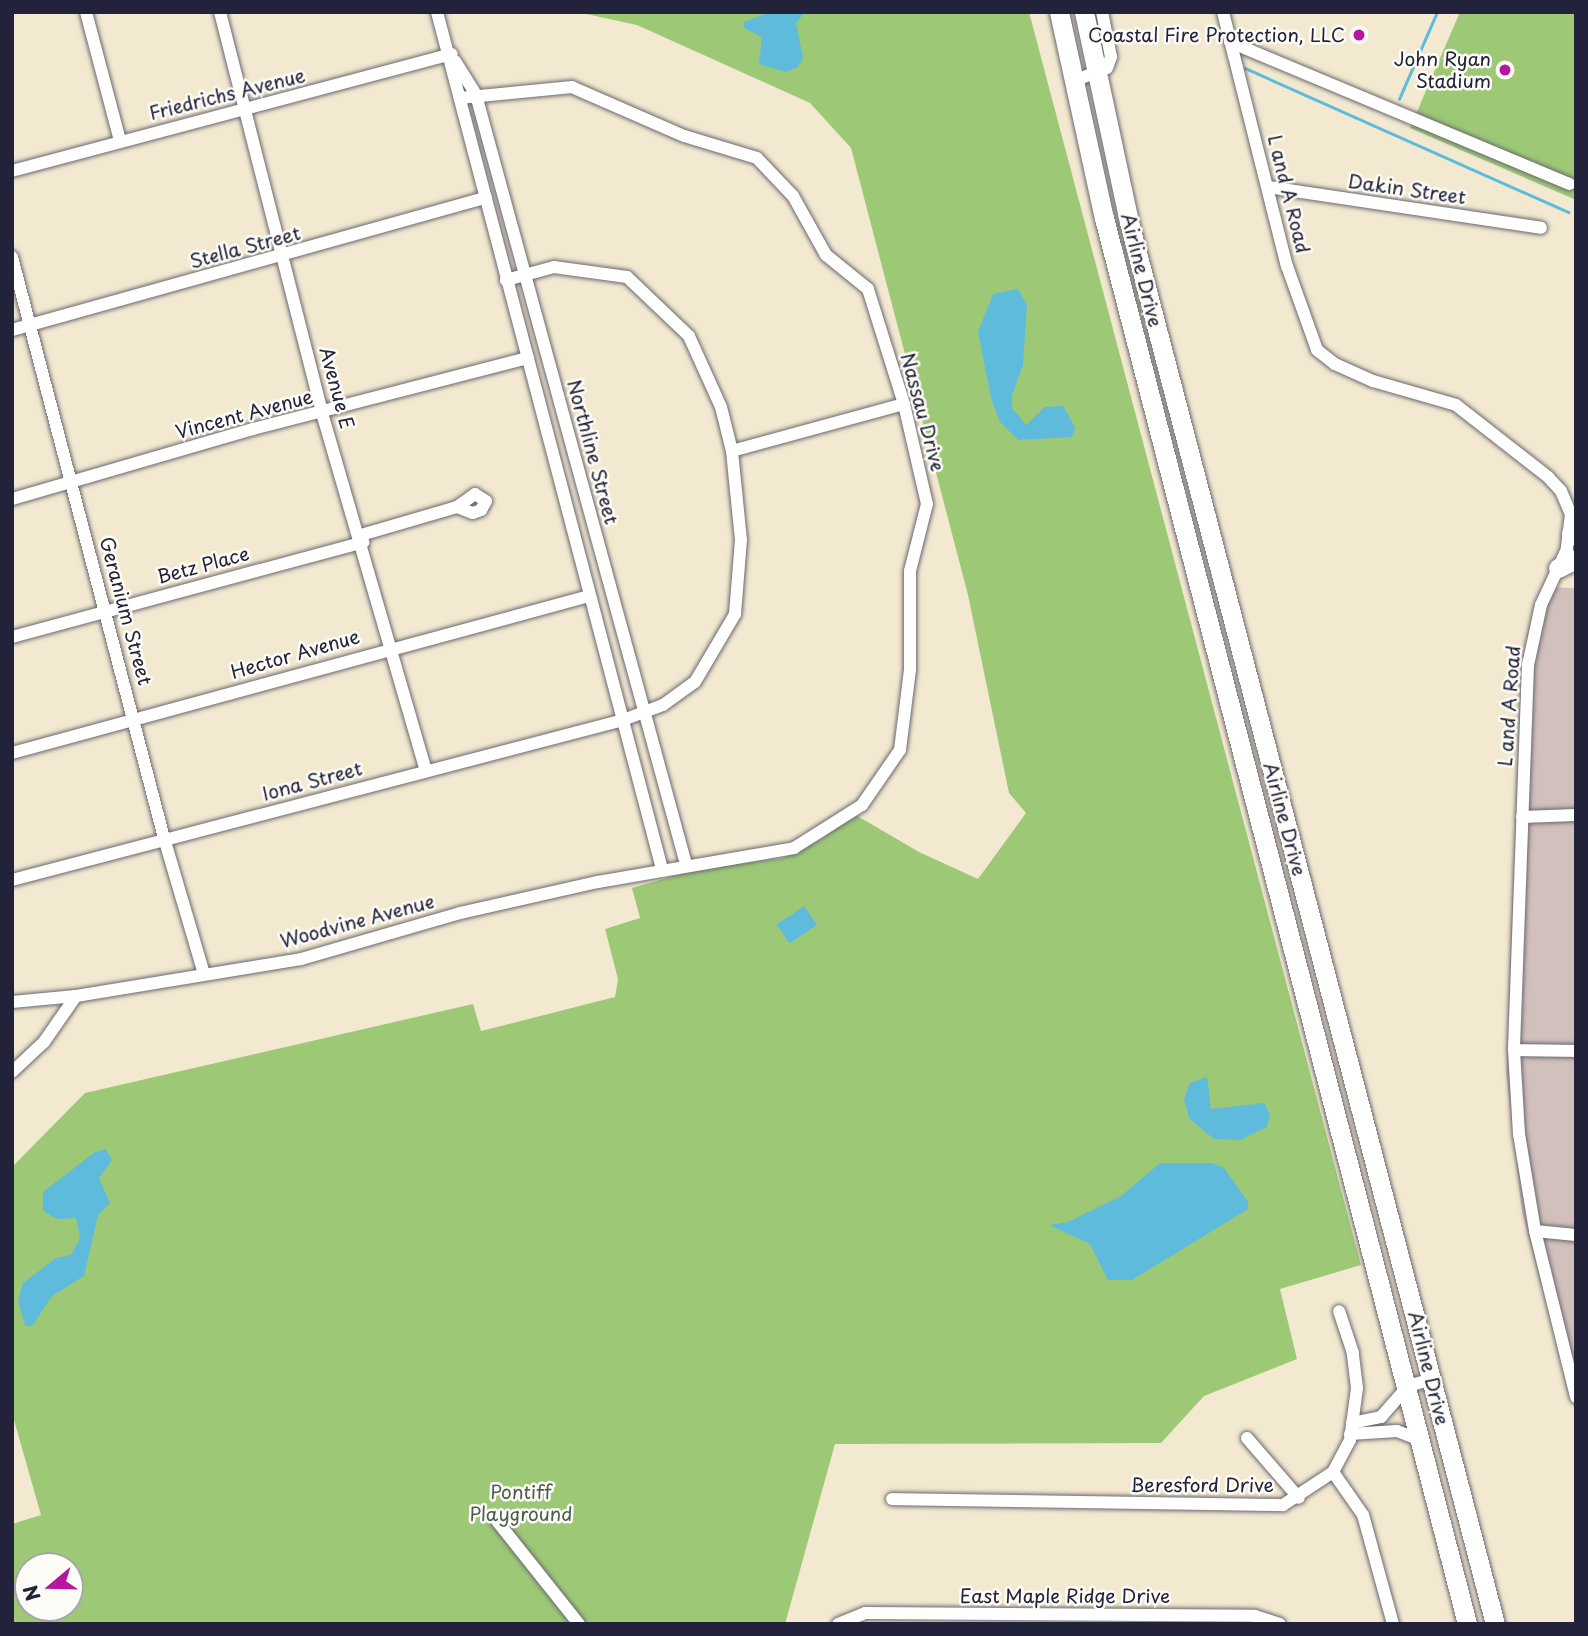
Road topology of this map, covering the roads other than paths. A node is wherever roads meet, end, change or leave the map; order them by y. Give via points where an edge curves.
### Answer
1 (86, 12) edge
2 (220, 12) edge
3 (437, 12) edge
4 (1059, 12) edge
5 (1084, 12) edge
6 (1102, 12) edge
7 (1223, 12) edge
8 (1230, 42) junction
9 (452, 54) junction
10 (1097, 74) junction
11 (1074, 81) junction
12 (476, 94) junction
13 (460, 98) junction
14 (246, 111) junction
15 (120, 141) junction
16 (12, 171) edge
17 (1570, 184) dead end
18 (1268, 187) junction
19 (486, 198) junction
20 (1541, 228) dead end
21 (12, 257) edge
22 (282, 257) junction
23 (526, 275) junction
24 (506, 280) junction
25 (31, 325) junction
26 (12, 330) edge
27 (528, 358) junction
28 (904, 404) junction
29 (323, 413) junction
30 (732, 451) junction
31 (73, 482) junction
32 (12, 499) edge
33 (457, 507) dead end
34 (1573, 534) edge
35 (362, 539) junction
36 (1576, 559) edge
37 (1558, 568) junction
38 (1225, 595) junction
39 (589, 597) junction
40 (1204, 601) junction
41 (106, 611) junction
42 (12, 637) edge
43 (393, 646) junction
44 (643, 713) junction
45 (623, 720) junction
46 (135, 721) junction
47 (12, 753) edge
48 (426, 771) junction
49 (1576, 816) edge
50 (1522, 817) junction
51 (164, 838) junction
52 (685, 864) junction
53 (662, 869) junction
54 (12, 880) edge
55 (204, 974) junction
56 (76, 996) junction
57 (12, 1002) edge
58 (1338, 1022) junction
59 (1314, 1030) junction
60 (1514, 1050) junction
61 (1576, 1051) edge
62 (12, 1072) edge
63 (1390, 1220) junction
64 (1366, 1227) junction
65 (1535, 1231) junction
66 (1576, 1235) edge
67 (1339, 1311) dead end
68 (1432, 1379) junction
69 (1408, 1387) junction
70 (1576, 1397) edge
71 (1351, 1429) junction
72 (1247, 1438) dead end
73 (1421, 1440) junction
74 (1333, 1472) junction
75 (1299, 1498) junction
76 (892, 1499) dead end
77 (497, 1521) dead end
78 (1043, 1619) edge
79 (844, 1620) edge
80 (579, 1624) edge
81 (1280, 1624) edge
82 (1393, 1624) edge
83 (1467, 1624) edge
84 (1495, 1624) edge

1 - 15 street
2 - 14 street, Avenue E
3 - 9 street, Northline Street
4 - 11 highway, Airline Drive
5 - 10 highway, Airline Drive
6 - 10 street via 1111,57 1107,68
7 - 8 street, L and A Road
8 - 17 street
8 - 18 street, L and A Road
9 - 12 street, Northline Street
9 - 13 street, Northline Street
9 - 14 street, Friedrichs Avenue
10 - 11 street
10 - 38 highway, Airline Drive via 1129,222
11 - 40 highway, Airline Drive via 1104,218
12 - 13 street, Nassau Drive
12 - 23 street, Northline Street
12 - 28 street, Nassau Drive via 572,87 684,136 757,159 793,196 826,255 868,289
13 - 19 street, Northline Street
14 - 15 street, Friedrichs Avenue
14 - 22 street, Avenue E
15 - 16 street, Friedrichs Avenue
18 - 20 street, Dakin Street
18 - 34 street, L and A Road via 1291,279 1317,350 1335,365 1373,381 1456,405 1561,491
19 - 22 street, Stella Street
19 - 24 street, Northline Street
21 - 25 street, Geranium Street
22 - 25 street, Stella Street
22 - 29 street, Avenue E
23 - 24 street, Iona Street
23 - 30 street, Iona Street via 554,267 627,277 689,336 721,407
23 - 44 street, Northline Street
24 - 27 street, Northline Street
25 - 26 street, Stella Street
25 - 31 street, Geranium Street
27 - 29 street, Vincent Avenue
27 - 39 street, Northline Street
28 - 30 street
28 - 52 street, Nassau Drive via 927,504 910,571 911,670 900,750 862,805 794,848
29 - 31 street, Vincent Avenue
29 - 35 street, Avenue E
30 - 44 street, Iona Street via 741,540 735,614 695,682
31 - 32 street, Vincent Avenue
31 - 41 street, Geranium Street
33 - 35 street, Betz Place
34 - 37 street, L and A Road
35 - 41 street, Betz Place
35 - 43 street, Avenue E
36 - 37 highway
37 - 50 street, L and A Road via 1541,605 1528,665
38 - 40 highway
38 - 58 highway, Airline Drive
39 - 43 street, Hector Avenue
39 - 45 street, Northline Street
40 - 59 highway, Airline Drive
41 - 42 street, Betz Place
41 - 46 street, Geranium Street
43 - 46 street, Hector Avenue
43 - 48 street, Avenue E
44 - 45 street, Iona Street
44 - 52 street, Northline Street
45 - 48 street, Iona Street
45 - 53 street, Northline Street
46 - 47 street, Hector Avenue
46 - 51 street, Geranium Street
48 - 51 street, Iona Street
49 - 50 street
50 - 60 street, L and A Road
51 - 54 street, Iona Street
51 - 55 street, Geranium Street
52 - 53 street, Nassau Drive
53 - 55 street, Woodvine Avenue via 460,913 301,959
55 - 56 street, Woodvine Avenue
56 - 57 street, Woodvine Avenue
56 - 62 street via 44,1042
58 - 59 highway
58 - 63 highway, Airline Drive
59 - 64 highway, Airline Drive
60 - 61 street
60 - 65 street, L and A Road via 1518,1133
63 - 64 highway
63 - 68 highway, Airline Drive
64 - 69 highway, Airline Drive
65 - 66 street
65 - 70 street, L and A Road
67 - 71 street, Beresford Drive via 1353,1353 1357,1388
68 - 69 street
68 - 84 highway, Airline Drive
69 - 71 street via 1387,1413
69 - 73 highway, Airline Drive
71 - 73 street via 1397,1431
71 - 74 street, Beresford Drive
72 - 75 street
73 - 83 highway, Airline Drive
74 - 75 street, Beresford Drive
74 - 82 street via 1363,1514
75 - 76 street, Beresford Drive via 1270,1507
77 - 80 street
78 - 79 street, East Maple Ridge Drive
78 - 81 street, East Maple Ridge Drive via 1255,1616

